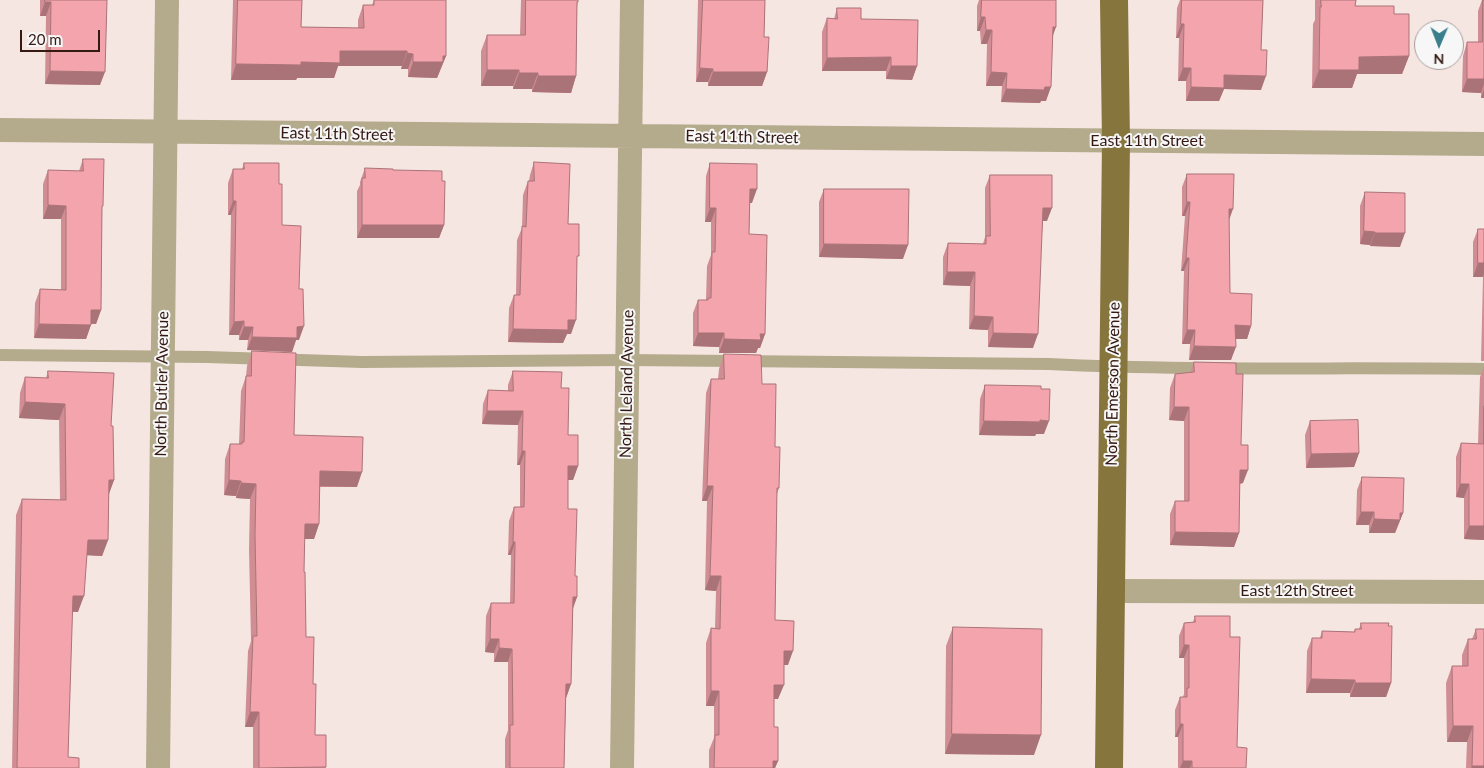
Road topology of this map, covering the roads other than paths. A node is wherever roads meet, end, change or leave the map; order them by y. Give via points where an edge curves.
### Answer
1 (167, 0) edge
2 (632, 0) edge
3 (1114, 0) edge
4 (0, 130) edge
5 (165, 132) junction
6 (630, 136) junction
7 (1116, 141) junction
8 (1484, 144) edge
9 (0, 355) edge
10 (162, 358) junction
11 (627, 360) junction
12 (1113, 367) junction
13 (1484, 369) edge
14 (1111, 591) junction
15 (1484, 592) edge
16 (158, 768) edge
17 (622, 768) edge
18 (1108, 768) edge

1 - 5 street, North Butler Avenue
2 - 6 street, North Leland Avenue
3 - 7 main road, North Emerson Avenue
4 - 5 street, East 11th Street
5 - 6 street, East 11th Street
5 - 10 street, North Butler Avenue
6 - 7 street, East 11th Street
6 - 11 street, North Leland Avenue
7 - 8 street, East 11th Street
7 - 12 main road, North Emerson Avenue
9 - 10 lane
10 - 11 lane via 362,362
10 - 16 street, North Butler Avenue
11 - 12 lane
11 - 17 street, North Leland Avenue
12 - 13 lane
12 - 14 main road, North Emerson Avenue
14 - 15 street, East 12th Street
14 - 18 main road, North Emerson Avenue

